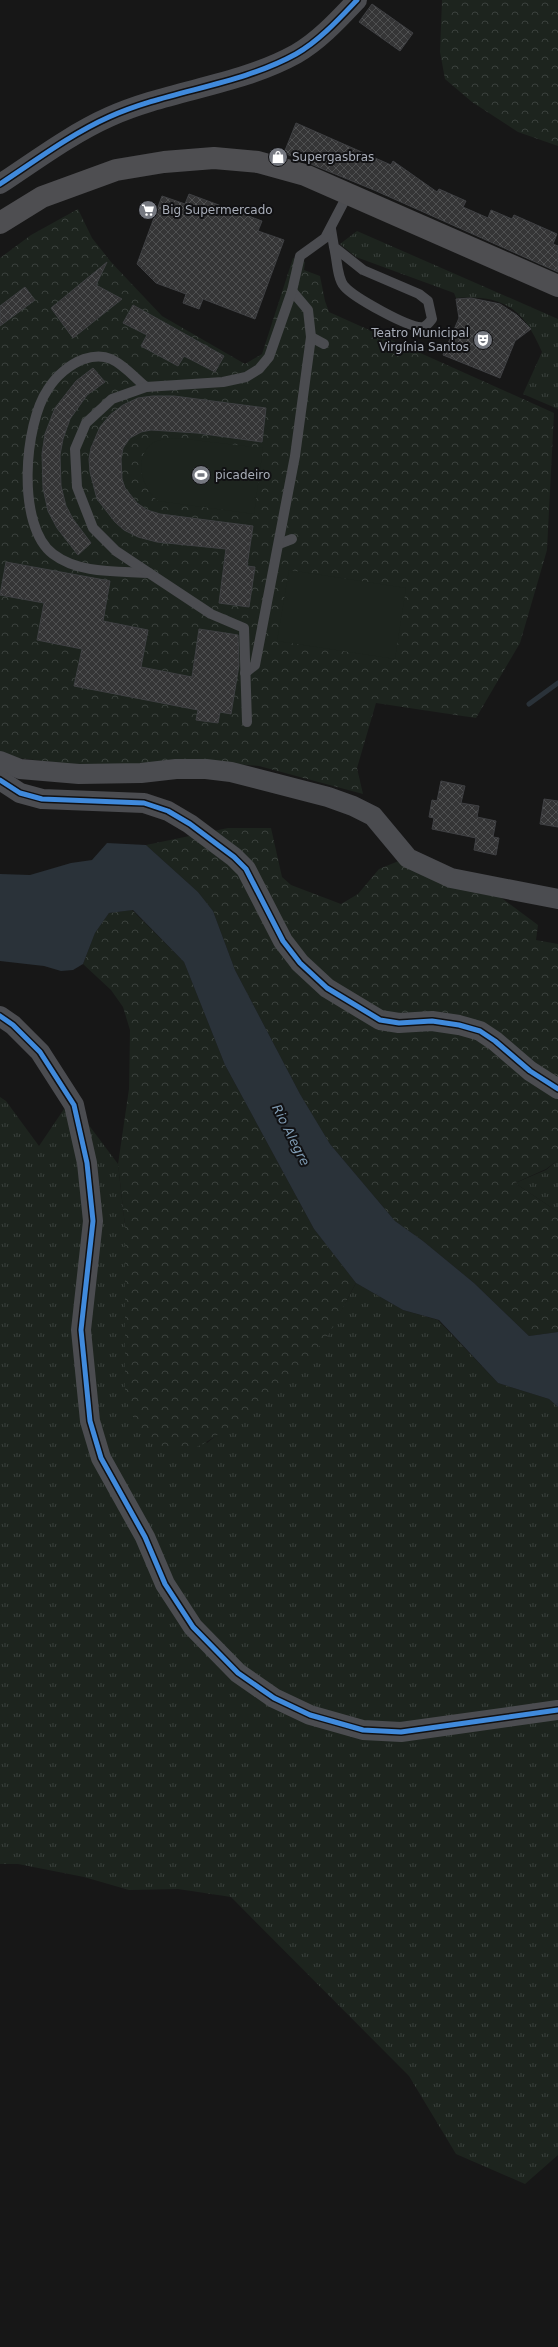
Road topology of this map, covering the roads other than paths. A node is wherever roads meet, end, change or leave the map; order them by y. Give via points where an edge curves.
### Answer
1 (357, 0) edge
2 (0, 184) edge
3 (348, 194) junction
4 (0, 223) edge
5 (330, 229) junction
6 (334, 247) junction
7 (558, 286) edge
8 (292, 291) junction
9 (311, 336) junction
10 (324, 344) dead end
11 (146, 387) junction
12 (292, 539) dead end
13 (279, 544) junction
14 (149, 573) junction
15 (245, 673) junction
16 (247, 722) dead end
17 (0, 761) edge
18 (0, 780) edge
19 (558, 899) edge
20 (0, 1016) edge
21 (558, 1089) edge
22 (558, 1710) edge

1 - 2 street via 322,35 297,54 273,65 144,103 108,117
3 - 4 highway via 305,175 258,162 214,158 164,162 116,170 42,197
3 - 5 lane
3 - 7 highway
5 - 6 lane
5 - 8 lane via 324,238 300,256
6 - 6 lane via 363,270 419,294 428,301 432,319 428,325 422,327 408,324 351,293 342,285
8 - 9 lane via 308,310
8 - 11 lane via 269,357 259,369 246,377 224,382
9 - 10 lane
9 - 13 lane via 295,456
11 - 14 lane via 112,399 86,423 75,450 77,487 93,528 116,551
11 - 14 lane via 110,359 94,355 73,363 48,389 35,417 26,468 29,504 36,531 51,553 70,566
12 - 13 lane
13 - 15 lane via 255,665
14 - 15 lane via 211,614 244,628
15 - 16 lane
17 - 19 street via 20,769 79,774 206,769 238,774 328,797 373,816 408,858 451,878
18 - 21 street via 20,793 42,799 144,803 168,811 190,824 246,869 283,940 300,963 327,988 380,1020 399,1023 432,1021 480,1031 530,1071
20 - 22 street via 13,1024 40,1052 74,1105 87,1164 93,1221 81,1330 90,1421 101,1458 145,1537 165,1584 193,1627 238,1673 274,1698 310,1715 363,1730 401,1732

